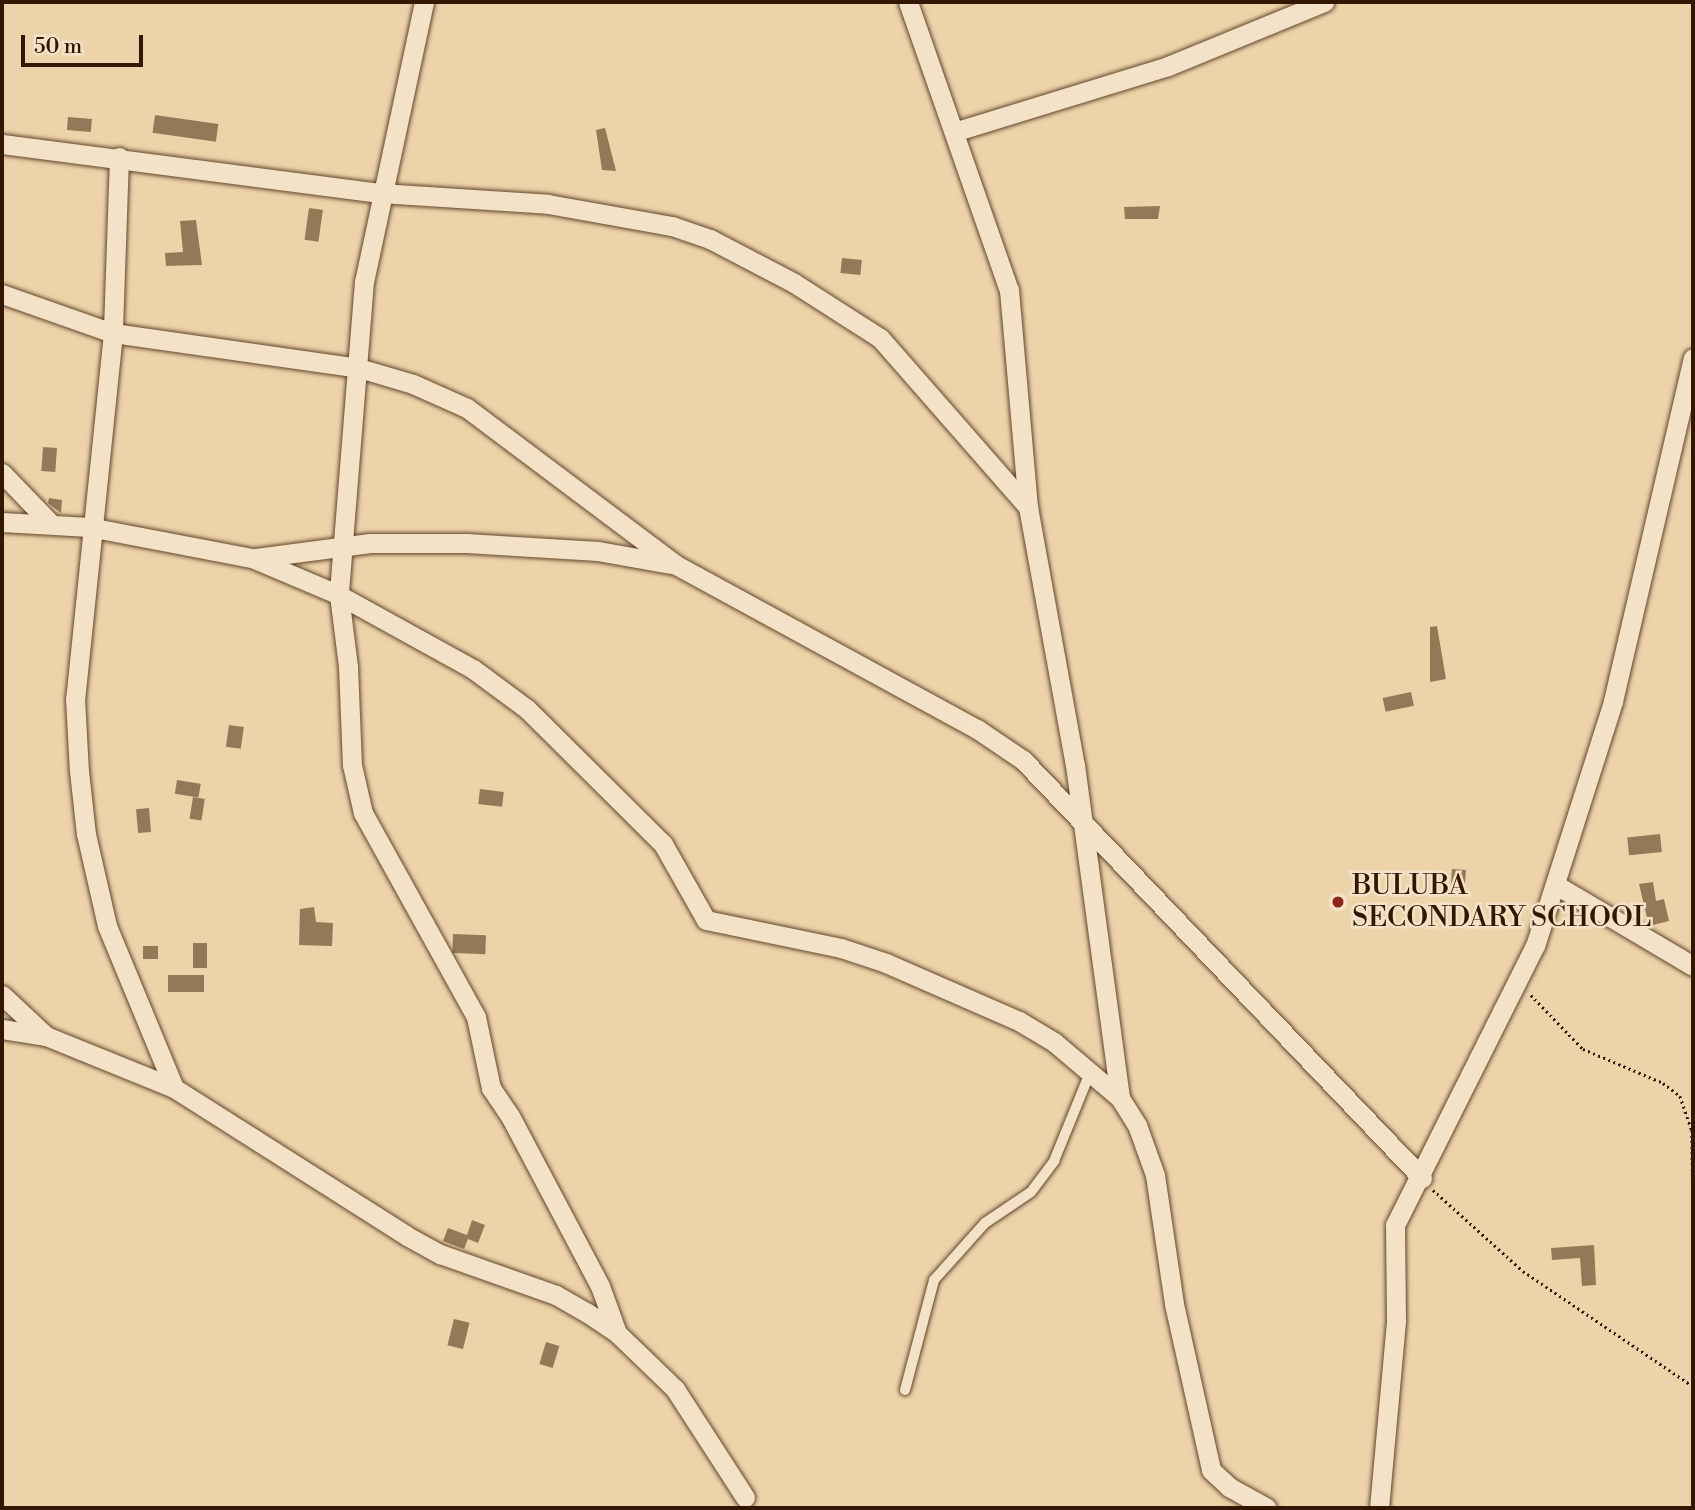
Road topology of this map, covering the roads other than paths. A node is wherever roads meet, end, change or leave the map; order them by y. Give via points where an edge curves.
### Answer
1 (424, 2) edge
2 (908, 2) edge
3 (1324, 2) edge
4 (957, 131) junction
5 (2, 144) edge
6 (119, 157) junction
7 (380, 193) junction
8 (2, 294) edge
9 (113, 333) junction
10 (1693, 358) edge
11 (359, 368) junction
12 (2, 473) edge
13 (1028, 507) junction
14 (2, 522) edge
15 (51, 524) junction
16 (89, 527) junction
17 (344, 548) junction
18 (252, 558) junction
19 (676, 565) junction
20 (339, 595) junction
21 (1084, 825) junction
22 (1556, 885) junction
23 (1693, 965) edge
24 (2, 995) edge
25 (2, 1029) edge
26 (46, 1036) junction
27 (1090, 1073) junction
28 (174, 1088) junction
29 (1120, 1098) junction
30 (1422, 1178) junction
31 (617, 1333) junction
32 (905, 1390) dead end
33 (745, 1497) dead end
34 (1266, 1508) edge
35 (1380, 1508) edge

1 - 7 street
2 - 4 street
3 - 4 street via 1168,66
4 - 13 street via 1009,289
5 - 6 street
6 - 7 street
6 - 9 street
7 - 11 street via 364,281
7 - 13 street via 589,210 672,226 743,254 880,338
8 - 9 street
9 - 11 street
9 - 16 street
10 - 22 street via 1614,701
11 - 17 street
11 - 19 street via 413,384 467,408
12 - 15 street
13 - 21 street
14 - 15 street
15 - 16 street
16 - 18 street
16 - 28 street via 75,698 86,834 107,926
17 - 18 street
17 - 19 street via 370,543 523,545
17 - 20 street
18 - 20 street
19 - 21 street via 1012,751
20 - 27 street via 473,669 527,709 663,844 706,920 841,948 886,963 1019,1021 1054,1042
20 - 31 street via 348,666 352,765 363,813 468,1000 491,1088 600,1286
21 - 29 street
21 - 30 street
22 - 23 street
22 - 30 street via 1535,946
24 - 26 street
25 - 26 street
26 - 28 street
27 - 29 street
27 - 32 lane via 1054,1161 1031,1192 985,1223 934,1280
28 - 31 street via 407,1236 440,1254 556,1295
29 - 34 street via 1137,1125 1155,1175 1174,1304 1211,1470 1229,1487
30 - 35 street via 1394,1232 1396,1320
31 - 33 street via 675,1389

